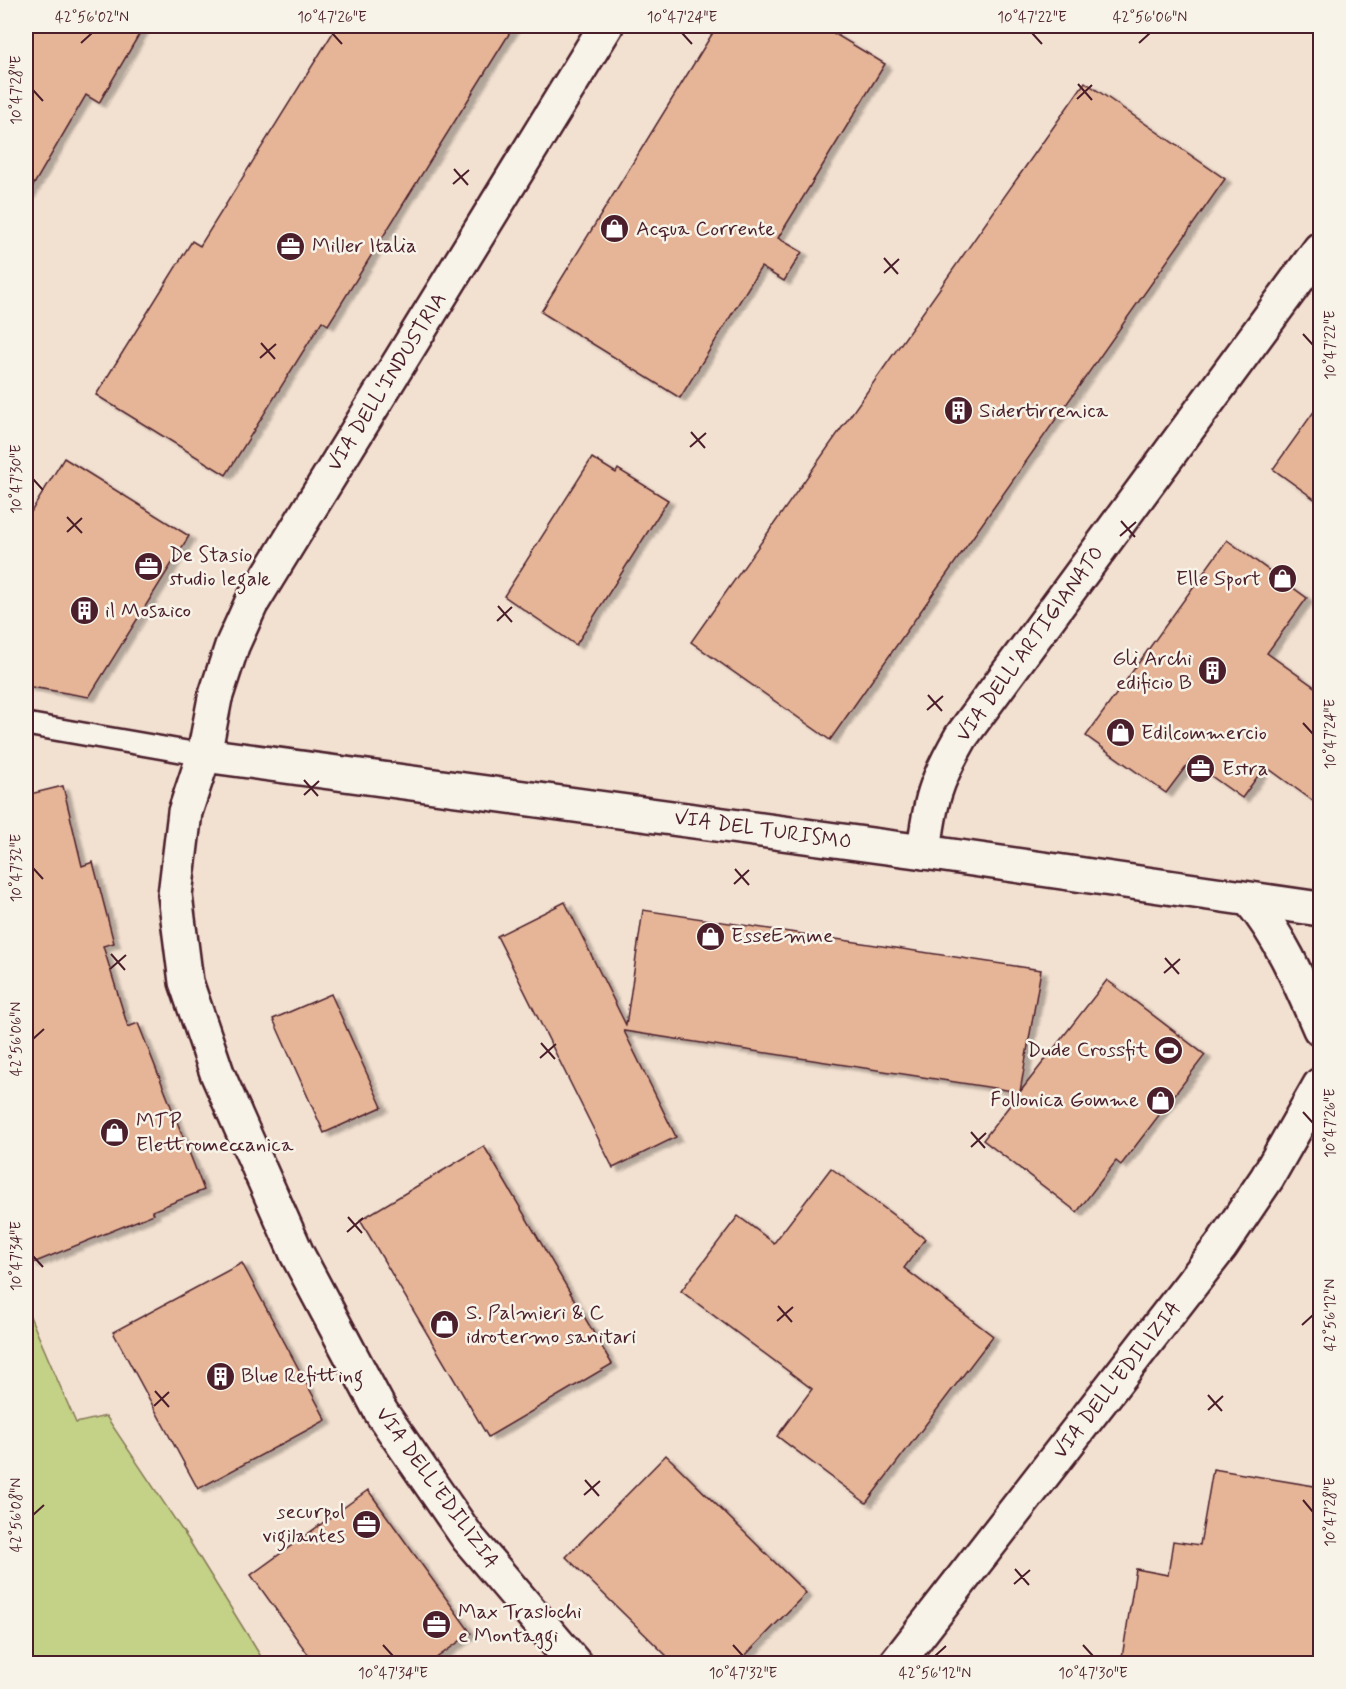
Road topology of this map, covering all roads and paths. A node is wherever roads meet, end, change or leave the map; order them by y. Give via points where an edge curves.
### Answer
1 (606, 26) edge
2 (1320, 249) edge
3 (26, 724) edge
4 (204, 755) junction
5 (924, 852) junction
6 (1250, 900) junction
7 (1320, 909) edge
8 (1320, 1029) edge
9 (1320, 1085) edge
10 (575, 1664) edge
11 (896, 1664) edge

1 - 4 street, VIA DELL'INDUSTRIA via 251,604 215,698
2 - 5 street, VIA DELL'ARTIGIANATO via 961,737 940,773 930,805
3 - 4 lane
4 - 5 street, VIA DEL TURISMO
4 - 10 street, VIA DELL'EDILIZIA via 185,812 175,895 186,982 217,1073 297,1254 381,1412 468,1538
5 - 6 street, VIA DEL TURISMO
6 - 7 street, VIA DEL TURISMO
6 - 8 street via 1271,925 1288,955
9 - 11 street, VIA DELL'EDILIZIA via 1267,1178 1221,1246

